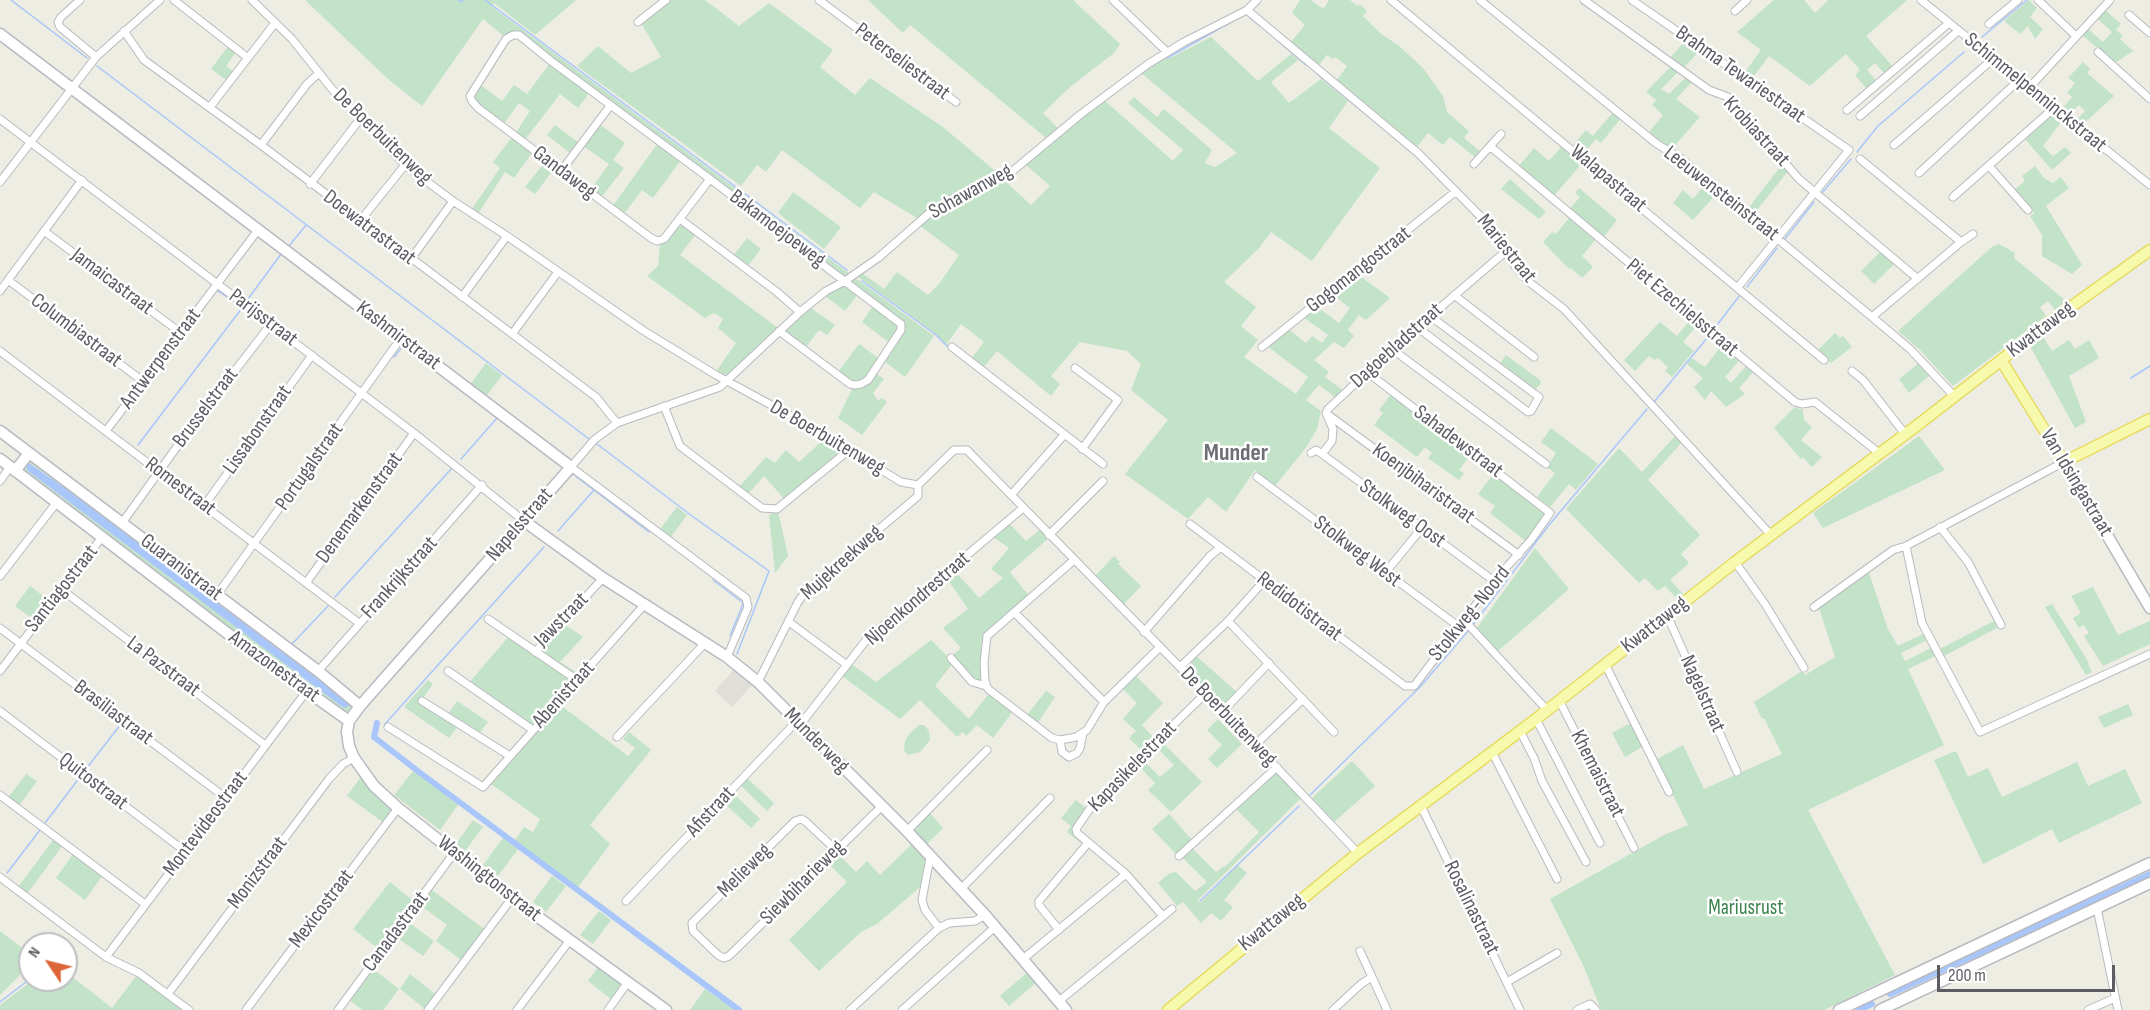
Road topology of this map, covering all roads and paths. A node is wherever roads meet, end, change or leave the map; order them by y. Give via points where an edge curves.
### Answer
1 (80, 0) edge
2 (159, 0) edge
3 (174, 0) edge
4 (252, 0) edge
5 (666, 0) edge
6 (819, 0) edge
7 (1113, 0) edge
8 (1257, 0) edge
9 (1391, 0) edge
10 (1480, 0) edge
11 (1584, 0) edge
12 (1632, 0) edge
13 (1747, 0) edge
14 (1921, 0) edge
15 (2018, 0) edge
16 (2110, 0) edge
17 (2040, 1) edge
18 (1247, 10) junction
19 (1735, 11) dead end
20 (2129, 15) dead end
21 (638, 22) dead end
22 (275, 23) junction
23 (1949, 23) junction
24 (1989, 24) dead end
25 (1958, 31) junction
26 (124, 32) junction
27 (2150, 33) edge
28 (0, 34) edge
29 (513, 35) joint
30 (2076, 36) junction
31 (1167, 52) junction
32 (2098, 52) dead end
33 (96, 57) junction
34 (248, 58) junction
35 (1993, 59) junction
36 (319, 73) junction
37 (2019, 80) junction
38 (71, 88) junction
39 (2029, 88) junction
40 (2150, 99) edge
41 (956, 102) dead end
42 (610, 106) junction
43 (210, 107) junction
44 (2054, 108) junction
45 (1847, 110) dead end
46 (1860, 116) dead end
47 (0, 119) edge
48 (360, 119) junction
49 (1501, 134) dead end
50 (30, 142) junction
51 (261, 145) junction
52 (1894, 145) dead end
53 (1491, 147) junction
54 (1860, 159) dead end
55 (1474, 164) dead end
56 (405, 165) junction
57 (1989, 166) junction
58 (561, 171) junction
59 (1919, 173) dead end
60 (710, 179) junction
61 (82, 180) junction
62 (0, 182) edge
63 (310, 184) junction
64 (2150, 185) edge
65 (1455, 192) junction
66 (1814, 194) junction
67 (1953, 197) dead end
68 (453, 201) junction
69 (2028, 210) dead end
70 (680, 219) junction
71 (360, 221) junction
72 (258, 230) junction
73 (44, 231) junction
74 (1974, 234) dead end
75 (507, 236) junction
76 (1777, 239) junction
77 (1961, 242) junction
78 (2150, 249) edge
79 (1505, 252) junction
80 (411, 259) junction
81 (558, 272) junction
82 (1918, 279) junction
83 (8, 280) junction
84 (845, 281) junction
85 (218, 284) junction
86 (1738, 287) junction
87 (0, 291) edge
88 (1454, 295) junction
89 (462, 297) junction
90 (800, 312) junction
91 (1430, 316) junction
92 (1872, 318) junction
93 (271, 324) junction
94 (1417, 327) junction
95 (779, 331) junction
96 (181, 333) junction
97 (512, 334) junction
98 (401, 338) junction
99 (1262, 346) dead end
100 (952, 347) dead end
101 (1392, 349) junction
102 (0, 351) edge
103 (312, 355) junction
104 (1534, 357) dead end
105 (1824, 360) dead end
106 (2001, 360) junction
107 (1075, 368) dead end
108 (1852, 371) dead end
109 (1367, 372) junction
110 (1977, 378) junction
111 (2013, 380) junction
112 (728, 381) junction
113 (144, 382) junction
114 (362, 393) junction
115 (1954, 396) junction
116 (664, 406) junction
117 (1326, 413) junction
118 (2150, 418) edge
119 (617, 423) junction
120 (0, 431) edge
121 (106, 431) junction
122 (414, 433) junction
123 (1905, 434) junction
124 (1064, 435) junction
125 (1082, 449) junction
126 (849, 450) junction
127 (29, 453) junction
128 (1311, 453) dead end
129 (1879, 453) junction
130 (1322, 454) junction
131 (0, 459) edge
132 (2064, 462) junction
133 (1103, 464) dead end
134 (1546, 464) dead end
135 (571, 467) junction
136 (13, 469) junction
137 (159, 472) junction
138 (1257, 477) dead end
139 (0, 481) edge
140 (1103, 482) dead end
141 (482, 485) junction
142 (918, 485) junction
143 (1011, 495) junction
144 (57, 502) junction
145 (204, 506) junction
146 (1023, 508) junction
147 (1549, 511) joint
148 (524, 521) junction
149 (122, 523) junction
150 (1190, 524) dead end
151 (1940, 527) junction
152 (1422, 528) junction
153 (1049, 535) junction
154 (1771, 535) junction
155 (102, 537) junction
156 (255, 545) junction
157 (1906, 546) junction
158 (1220, 548) junction
159 (1519, 555) junction
160 (1074, 560) junction
161 (1735, 562) junction
162 (1385, 573) junction
163 (0, 576) edge
164 (603, 578) junction
165 (1264, 581) junction
166 (1494, 581) junction
167 (306, 583) junction
168 (61, 590) junction
169 (217, 595) junction
170 (645, 604) junction
171 (1814, 607) dead end
172 (2150, 608) edge
173 (1014, 612) junction
174 (1667, 615) junction
175 (488, 619) dead end
176 (1463, 620) junction
177 (1227, 621) junction
178 (789, 622) junction
179 (359, 623) junction
180 (1458, 626) junction
181 (2001, 626) dead end
182 (0, 628) edge
183 (1144, 632) junction
184 (20, 643) junction
185 (705, 643) junction
186 (1160, 647) junction
187 (535, 652) junction
188 (2150, 654) edge
189 (727, 657) junction
190 (951, 658) dead end
191 (1269, 663) junction
192 (1605, 664) junction
193 (847, 665) junction
194 (1180, 667) junction
195 (1804, 668) dead end
196 (0, 671) edge
197 (318, 671) junction
198 (448, 671) dead end
199 (578, 680) junction
200 (758, 682) junction
201 (986, 686) junction
202 (1409, 687) joint
203 (306, 692) junction
204 (1206, 693) junction
205 (1304, 699) junction
206 (1559, 700) junction
207 (422, 701) dead end
208 (1104, 702) junction
209 (360, 706) junction
210 (1547, 710) junction
211 (0, 711) edge
212 (1224, 711) junction
213 (1536, 718) junction
214 (349, 721) junction
215 (798, 724) junction
216 (388, 727) dead end
217 (533, 730) junction
218 (1520, 731) junction
219 (1334, 732) dead end
220 (1083, 734) junction
221 (617, 738) dead end
222 (1060, 740) junction
223 (266, 745) junction
224 (1255, 745) junction
225 (987, 750) dead end
226 (1492, 752) junction
227 (510, 756) junction
228 (354, 758) junction
229 (1276, 767) junction
230 (1737, 772) dead end
231 (1668, 792) dead end
232 (0, 795) edge
233 (226, 798) junction
234 (1050, 798) dead end
235 (882, 806) junction
236 (1421, 806) junction
237 (398, 808) junction
238 (907, 831) junction
239 (1088, 843) junction
240 (1600, 843) dead end
241 (1634, 848) dead end
242 (836, 850) junction
243 (186, 852) junction
244 (454, 853) junction
245 (1358, 853) junction
246 (1179, 856) dead end
247 (930, 858) junction
248 (1586, 862) dead end
249 (2150, 863) edge
250 (1126, 874) junction
251 (0, 877) edge
252 (1557, 879) dead end
253 (2150, 883) edge
254 (961, 889) junction
255 (512, 898) junction
256 (626, 902) dead end
257 (145, 904) junction
258 (2097, 908) junction
259 (1172, 909) dead end
260 (985, 915) junction
261 (1163, 916) junction
262 (995, 927) junction
263 (939, 928) junction
264 (1059, 930) junction
265 (570, 940) junction
266 (1360, 951) dead end
267 (1557, 953) dead end
268 (106, 957) junction
269 (724, 958) joint
270 (1023, 959) junction
271 (1372, 977) junction
272 (628, 982) junction
273 (1507, 982) junction
274 (1878, 990) junction
275 (168, 994) junction
276 (2115, 998) junction
277 (1062, 1006) edge
278 (1595, 1008) edge
279 (1885, 1009) edge
280 (189, 1010) edge
281 (246, 1010) edge
282 (338, 1010) edge
283 (428, 1010) edge
284 (517, 1010) edge
285 (608, 1010) edge
286 (666, 1010) edge
287 (849, 1010) edge
288 (902, 1010) edge
289 (1168, 1010) edge
290 (1333, 1010) edge
291 (1387, 1010) edge
292 (1520, 1010) edge
293 (1577, 1010) edge
294 (1839, 1010) edge
295 (2088, 1010) edge
296 (2118, 1010) edge

1 - 33 street via 58,22
2 - 26 street
3 - 34 street
4 - 22 street, De Boerbuitenweg
5 - 21 street
6 - 41 street, Peterseliestraat
7 - 31 street
8 - 18 street, Sohawanweg
9 - 86 street, Walapastraat
10 - 76 street, Leeuwensteinstraat
11 - 66 street, Krobiastraat via 1709,90 1728,97
12 - 66 street, Brahma Tewariestraat via 1849,150
13 - 19 street
14 - 23 street, Schimmelpenninckstraat
15 - 24 street
16 - 30 street
17 - 30 street
18 - 31 street, Sohawanweg
18 - 65 street, Mariestraat via 1418,153
20 - 27 street
22 - 34 street
22 - 36 street, De Boerbuitenweg
23 - 25 street, Schimmelpenninckstraat
23 - 45 street
25 - 35 street, Schimmelpenninckstraat
25 - 46 street
26 - 33 street
26 - 43 street, Doewatrastraat via 144,60
28 - 38 street, Kashmirstraat
29 - 42 street, Bakamoejoeweg via 519,35
29 - 58 street, Gandaweg via 506,39 474,87 471,101
30 - 39 street
31 - 84 street, Sohawanweg via 1116,87 1009,174 933,210
32 - 40 street
33 - 38 street
34 - 43 street
35 - 37 street, Schimmelpenninckstraat
35 - 52 street
36 - 48 street, De Boerbuitenweg
36 - 51 street
37 - 39 street, Schimmelpenninckstraat
37 - 59 street
38 - 50 street
38 - 72 street, Kashmirstraat
39 - 44 street, Schimmelpenninckstraat
42 - 58 street
42 - 60 street, Bakamoejoeweg
43 - 51 street, Doewatrastraat
44 - 57 street
44 - 64 street, Schimmelpenninckstraat
47 - 50 street, Parijsstraat
48 - 56 street, De Boerbuitenweg
48 - 63 street
49 - 53 street
50 - 61 street, Parijsstraat
50 - 62 street
51 - 63 street, Doewatrastraat
53 - 55 street
53 - 129 street, Piet Ezechielsstraat via 1795,402 1815,402
54 - 77 street
56 - 68 street, De Boerbuitenweg
56 - 71 street
57 - 67 street
57 - 69 street
58 - 70 street, Gandaweg via 657,241 664,239
60 - 70 street, Gandaweg
60 - 84 street, Bakamoejoeweg
61 - 73 street
61 - 85 street, Parijsstraat
63 - 71 street, Doewatrastraat
65 - 79 street, Mariestraat via 1488,224
65 - 99 street, Gogomangostraat
66 - 76 street
66 - 82 street, Krobiastraat
68 - 75 street, De Boerbuitenweg
68 - 80 street
70 - 90 street
71 - 80 street, Doewatrastraat
72 - 85 street, Antwerpenstraat
72 - 98 street, Kashmirstraat
73 - 83 street
73 - 96 street, Jamaicastraat
74 - 77 street
75 - 81 street, De Boerbuitenweg
75 - 89 street
76 - 86 street
76 - 92 street, Leeuwensteinstraat
77 - 82 street
78 - 106 main road, Kwattaweg
79 - 88 street, Dagoebladstraat
79 - 154 street, Mariestraat via 1528,282 1564,309
80 - 89 street, Doewatrastraat
81 - 97 street
81 - 112 street, De Boerbuitenweg via 644,331
82 - 92 street
83 - 87 street
83 - 113 street, Columbiastraat
84 - 90 street, Sohawanweg
84 - 95 street, Bakamoejoeweg via 901,324 899,336 868,380 850,384
85 - 93 street, Parijsstraat
85 - 96 street, Antwerpenstraat
86 - 105 street, Walapastraat
88 - 91 street, Dagoebladstraat
88 - 104 street
89 - 97 street, Doewatrastraat
90 - 95 street, Sohawanweg
91 - 94 street, Dagoebladstraat
91 - 94 street via 1539,397 1535,405 1528,412
92 - 115 street, Leeuwensteinstraat via 1910,349
93 - 103 street, Parijsstraat
93 - 137 street, Brusselstraat
94 - 101 street, Dagoebladstraat
95 - 112 street, Sohawanweg
96 - 113 street, Antwerpenstraat
97 - 119 street, Doewatrastraat via 596,397
98 - 114 street, Portugalstraat
98 - 135 street, Kashmirstraat
100 - 124 street
101 - 109 street, Dagoebladstraat
101 - 134 street
102 - 121 street, Romestraat
103 - 114 street, Parijsstraat
103 - 145 street, Lissabonstraat
106 - 110 main road, Kwattaweg
106 - 111 main road, Van Idsingastraat
107 - 125 street via 1118,400
108 - 123 street
109 - 117 street, Dagoebladstraat
109 - 147 street, Sahadewstraat
110 - 111 main road via 1994,373
110 - 115 main road, Kwattaweg
111 - 132 main road, Van Idsingastraat
112 - 116 street, Napelsstraat
112 - 126 street, De Boerbuitenweg
113 - 121 street, Antwerpenstraat
114 - 122 street, Parijsstraat
114 - 156 street, Portugalstraat
115 - 123 main road, Kwattaweg
116 - 119 street, Napelsstraat
116 - 126 street via 680,446 762,508 777,509
117 - 130 street via 1333,429 1332,441
117 - 159 street, Koenjbiharistraat
118 - 132 main road
119 - 135 street, Napelsstraat via 594,440
120 - 127 street, Guaranistraat
121 - 137 street, Romestraat
122 - 141 street, Parijsstraat
122 - 167 street, Denemarkenstraat
123 - 129 main road, Kwattaweg
124 - 125 street
124 - 143 street
125 - 133 street
126 - 142 street, De Boerbuitenweg via 901,482
127 - 136 street
127 - 149 street, Guaranistraat
128 - 130 street via 1316,450
129 - 154 main road, Kwattaweg
130 - 152 street, Stolkweg Oost
131 - 136 street, Amazonestraat
132 - 151 street
132 - 172 street, Van Idsingastraat
135 - 148 street, Napelsstraat
135 - 189 street, Kashmirstraat via 746,598 748,607
136 - 139 street
136 - 144 street, Amazonestraat
137 - 145 street, Romestraat
137 - 149 street, Brusselstraat
138 - 162 street, Stolkweg West
140 - 153 street
141 - 148 street, Parijsstraat
141 - 179 street, Frankrijkstraat
142 - 143 street, De Boerbuitenweg via 946,456 964,449
142 - 178 street, Mujekreekweg via 918,496 806,591
143 - 146 street, De Boerbuitenweg
144 - 155 street, Amazonestraat
144 - 163 street
145 - 156 street, Romestraat
146 - 153 street, De Boerbuitenweg
146 - 193 street, Njoenkondrestraat via 867,639
147 - 159 street, Stolkweg-Noord via 1550,515
148 - 164 street, Munderweg
148 - 209 street, Napelsstraat
149 - 169 street, Guaranistraat
150 - 158 street, Redidotistraat
151 - 157 street
151 - 181 street via 1968,562
152 - 162 street
152 - 166 street, Stolkweg Oost
153 - 160 street, De Boerbuitenweg
154 - 161 main road, Kwattaweg
155 - 168 street, Santiagostraat
155 - 203 street, Amazonestraat
156 - 167 street, Romestraat
156 - 169 street, Portugalstraat
157 - 171 street via 1893,550
157 - 188 street via 1922,623 1980,732
158 - 165 street, Redidotistraat
158 - 183 street
159 - 166 street, Stolkweg-Noord
160 - 173 street
160 - 183 street, De Boerbuitenweg
161 - 174 main road, Kwattaweg
161 - 195 street
162 - 180 street, Stolkweg West
164 - 170 street, Munderweg
164 - 187 street, Jawstraat
165 - 177 street
165 - 202 street, Redidotistraat
166 - 176 street, Stolkweg-Noord
167 - 179 street, Romestraat
168 - 184 street, Santiagostraat
168 - 223 street, La Pazstraat
169 - 197 street, Guaranistraat
170 - 185 street, Munderweg
170 - 199 street, Abenistraat
173 - 201 street via 987,636
173 - 208 street
174 - 192 main road, Kwattaweg
174 - 230 street, Nagelstraat
175 - 187 street, Jawstraat
176 - 180 street, Stolkweg-Noord
176 - 210 street
177 - 191 street
177 - 194 street
178 - 193 street
178 - 200 street, Mujekreekweg
179 - 197 street, Frankrijkstraat
180 - 202 street, Stolkweg-Noord via 1414,686
182 - 184 street, Brasiliastraat
183 - 186 street, De Boerbuitenweg
184 - 196 street, Santiagostraat
184 - 233 street, Brasiliastraat
185 - 189 street, Munderweg
185 - 221 street
186 - 194 street, De Boerbuitenweg
186 - 208 street
187 - 199 street
189 - 200 street, Munderweg
190 - 201 street via 972,682
191 - 205 street
191 - 212 street
192 - 206 main road, Kwattaweg
192 - 231 street
193 - 215 street, Njoenkondrestraat
194 - 204 street, De Boerbuitenweg
197 - 209 street, Guaranistraat
198 - 217 street
199 - 217 street, Abenistraat
200 - 215 street, Munderweg
201 - 222 street via 1052,738
203 - 214 street, Amazonestraat
203 - 223 street, Montevideostraat
204 - 212 street, De Boerbuitenweg
204 - 239 street, Kapasikelestraat via 1089,810 1076,829
205 - 219 street
205 - 224 street
206 - 210 main road, Kwattaweg
206 - 241 street, Khemaistraat
207 - 227 street
208 - 220 street
209 - 214 street, Napelsstraat
210 - 213 main road, Kwattaweg
211 - 243 street, Quitostraat
212 - 224 street, De Boerbuitenweg
213 - 218 main road, Kwattaweg
213 - 240 street
214 - 228 street, Washingtonstraat via 347,732
215 - 235 street, Munderweg
215 - 256 street, Afistraat
216 - 227 street, Abenistraat via 483,787
217 - 227 street, Abenistraat
218 - 226 main road, Kwattaweg
218 - 248 street
220 - 222 street
220 - 222 street via 1077,753 1069,757 1062,752
223 - 233 street, Montevideostraat
224 - 229 street, De Boerbuitenweg
225 - 238 street
226 - 236 main road, Kwattaweg
226 - 252 street
228 - 237 street, Washingtonstraat via 374,786
228 - 275 street, Monizstraat via 329,779
229 - 245 street, De Boerbuitenweg
229 - 246 street
232 - 257 street
233 - 243 street, Montevideostraat
234 - 254 street
235 - 238 street, Munderweg
235 - 242 street, Siewbiharieweg
236 - 245 main road, Kwattaweg
236 - 273 street, Rosalinastraat
237 - 244 street, Washingtonstraat
237 - 281 street, Mexicostraat
238 - 247 street, Munderweg
239 - 250 street
239 - 264 street via 1039,902
242 - 269 street, Siewbiharieweg
242 - 269 street, Melieweg via 805,821 795,821 692,923 693,931
243 - 257 street, Montevideostraat
244 - 255 street, Washingtonstraat
244 - 282 street, Canadastraat
245 - 289 main road, Kwattaweg
247 - 254 street, Munderweg
247 - 263 street via 922,900
249 - 274 street
250 - 261 street
250 - 264 street
251 - 268 street
253 - 258 street
254 - 260 street, Munderweg
255 - 265 street, Washingtonstraat
255 - 283 street
257 - 268 street, Montevideostraat
258 - 276 street
258 - 279 street
259 - 261 street
260 - 262 street, Munderweg
260 - 263 street via 975,921
261 - 277 street
262 - 270 street, Munderweg
262 - 288 street
263 - 287 street
264 - 270 street
265 - 272 street, Washingtonstraat
265 - 284 street
266 - 271 street
267 - 273 street
268 - 275 street
270 - 277 street, Munderweg
271 - 290 street
271 - 291 street
272 - 285 street
272 - 286 street, Washingtonstraat
273 - 292 street, Rosalinastraat
274 - 279 street
274 - 294 street
275 - 280 street
276 - 295 street
276 - 296 street
278 - 293 street via 1586,1005

